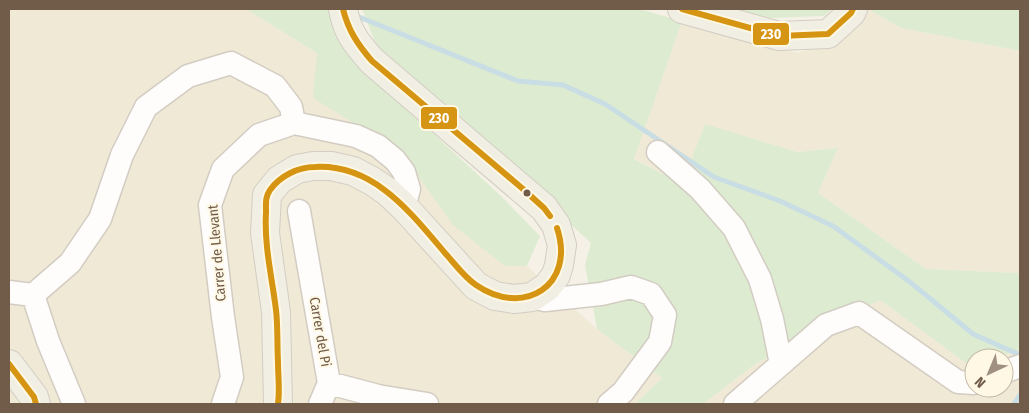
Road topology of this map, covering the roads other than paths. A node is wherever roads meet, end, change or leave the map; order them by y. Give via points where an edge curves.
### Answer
1 (343, 9) edge
2 (682, 9) edge
3 (853, 9) edge
4 (294, 123) junction
5 (658, 152) dead end
6 (404, 207) junction
7 (300, 211) dead end
8 (559, 266) junction
9 (9, 292) edge
10 (33, 295) junction
11 (586, 296) junction
12 (532, 297) junction
13 (9, 364) edge
14 (781, 364) junction
15 (964, 382) edge
16 (329, 383) junction
17 (36, 404) edge
18 (74, 404) edge
19 (223, 404) edge
20 (278, 404) edge
21 (320, 404) edge
22 (427, 404) edge
23 (609, 404) edge
24 (735, 404) edge

1 - 8 main road via 346,26 372,61 544,208 556,225 562,245
2 - 3 main road via 779,36 828,34
4 - 6 street via 356,136 378,146 404,172 409,189
4 - 10 street via 291,107 275,86 231,63 188,76 146,107 122,155 100,219 70,263
4 - 19 street, Carrer de Llevant via 259,135 223,169 210,205 232,377
5 - 14 street via 700,189 734,228 760,279
6 - 12 main road via 476,286 495,296
6 - 20 main road via 372,181 352,171 331,166 297,169 279,180 267,194 265,233 276,312
7 - 16 street, Carrer del Pi
8 - 11 street via 570,284
8 - 12 main road via 547,287
9 - 10 street
10 - 18 street
11 - 12 street via 545,300
11 - 23 street via 631,287 651,294 665,315 660,342 623,392
13 - 17 main road
14 - 15 street via 826,325 859,313 958,382
14 - 24 street
16 - 21 street
16 - 22 street, Carrer del Pi

